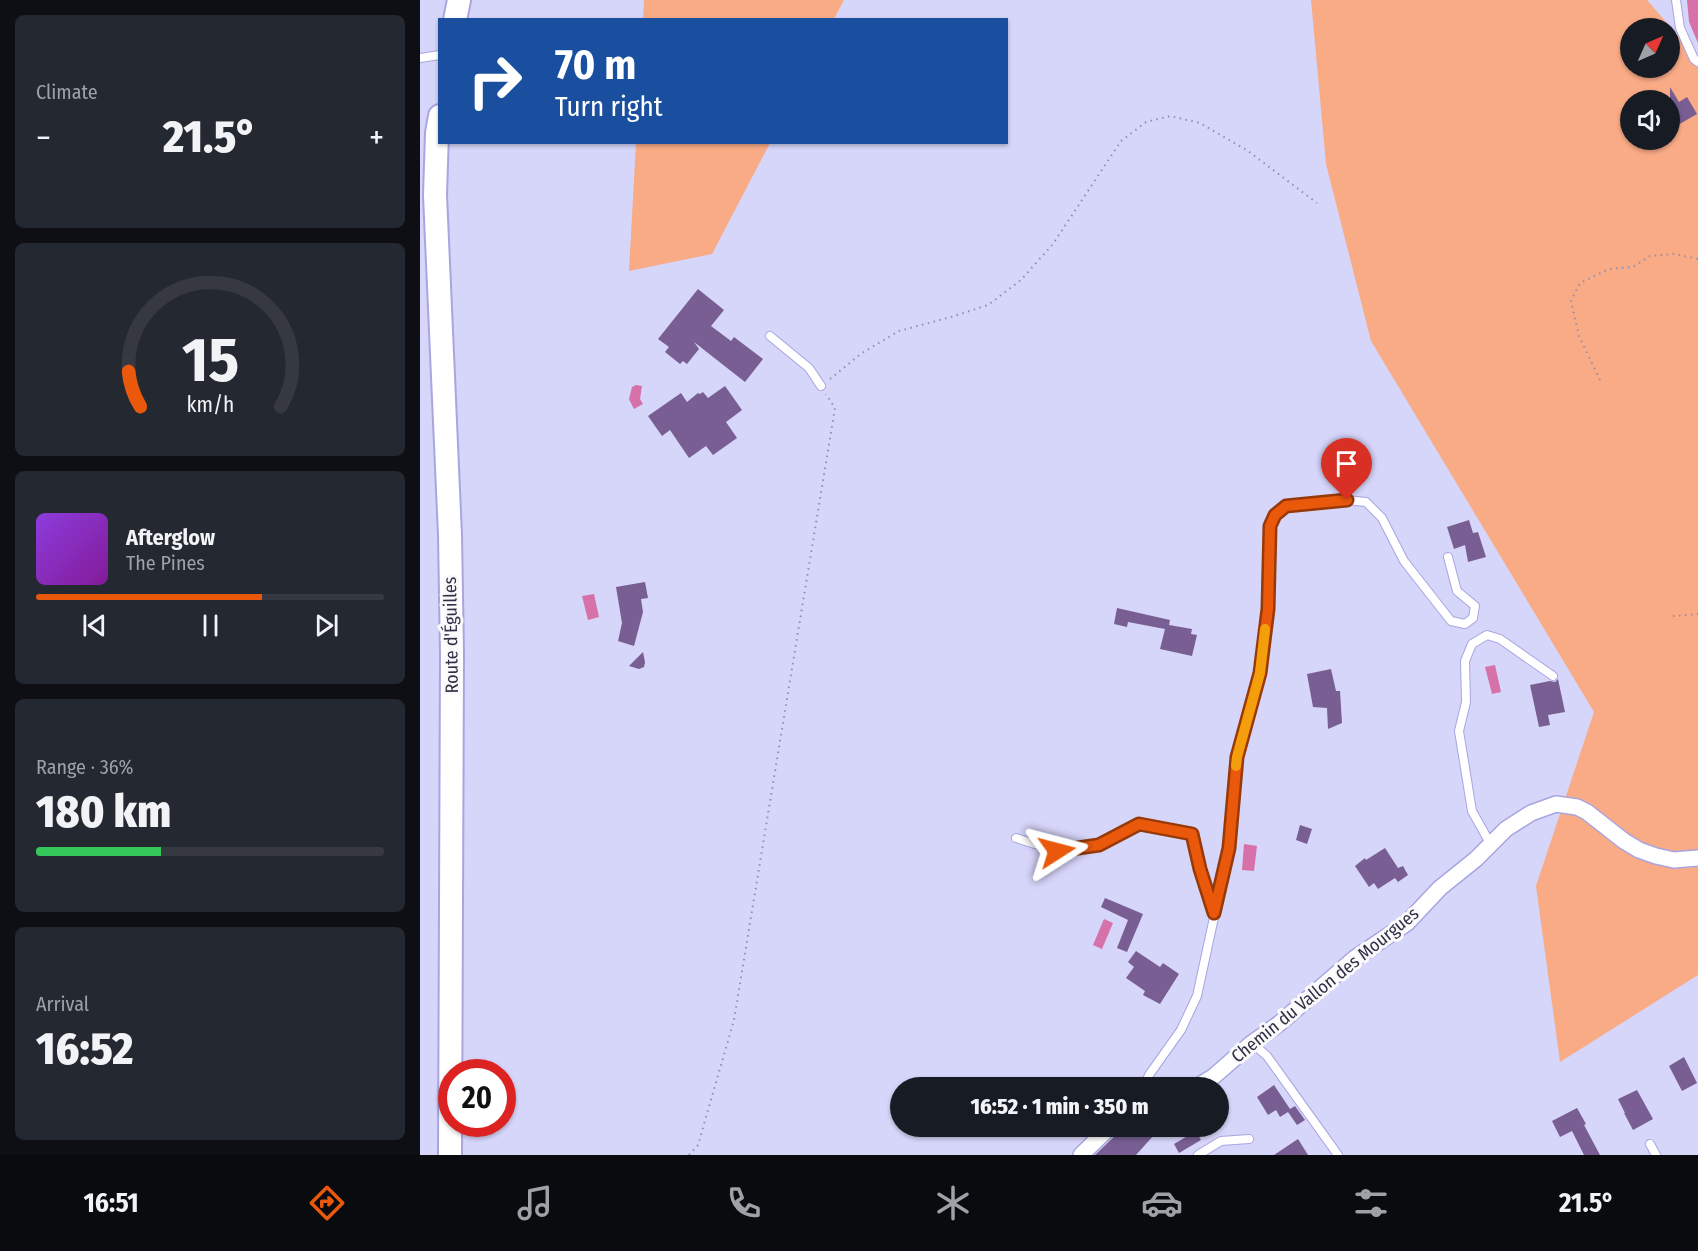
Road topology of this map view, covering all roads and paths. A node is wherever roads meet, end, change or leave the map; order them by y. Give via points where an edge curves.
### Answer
1 (459, 0) edge
2 (1676, 0) edge
3 (455, 18) edge
4 (438, 55) edge
5 (420, 58) edge
6 (1698, 62) edge
7 (438, 127) edge
8 (1317, 203) dead end
9 (1698, 259) edge
10 (770, 336) dead end
11 (1600, 380) dead end
12 (821, 387) junction
13 (1448, 557) dead end
14 (1698, 614) edge
15 (1673, 616) dead end
16 (1553, 676) dead end
17 (1016, 838) dead end
18 (1491, 845) junction
19 (1698, 858) edge
20 (1214, 913) junction
21 (1252, 1043) junction
22 (1148, 1077) edge
23 (1214, 1077) edge
24 (1100, 1137) edge
25 (1249, 1139) dead end
26 (1650, 1144) dead end
27 (450, 1155) edge
28 (689, 1155) edge
29 (1081, 1155) edge
30 (1198, 1155) edge
31 (1338, 1155) edge
32 (1656, 1155) edge

1 - 3 street
2 - 6 lane via 1680,28
4 - 5 lane
7 - 27 street, Route d'Éguilles via 435,195 452,655
8 - 12 path via 1248,151 1200,123 1170,116 1146,122 1121,141 1053,244 1021,280 988,305 899,331 862,353
9 - 11 path via 1674,254 1650,256 1633,267 1609,269 1580,283 1570,301 1579,336
10 - 12 lane via 809,368
12 - 28 path via 835,408 734,1020 699,1145
13 - 20 lane via 1457,591 1475,606 1473,618 1465,624 1451,621 1404,561 1382,518 1366,502 1286,506 1275,515 1270,526 1268,609 1260,673 1237,757 1229,848
14 - 15 path
16 - 18 lane via 1487,634 1472,644 1465,661 1466,702 1459,731 1472,811
17 - 20 lane via 1057,851 1099,845 1139,824 1192,834
18 - 19 street, Chemin du Vallon des Mourgues via 1506,829 1531,813 1556,804 1587,812 1639,850 1674,860
18 - 21 street, Chemin du Vallon des Mourgues via 1440,888 1407,923 1354,958
20 - 22 lane via 1197,996 1181,1030
21 - 23 street, Chemin du Vallon des Mourgues
21 - 31 lane via 1267,1056
24 - 29 street
25 - 30 lane via 1221,1141
26 - 32 lane

